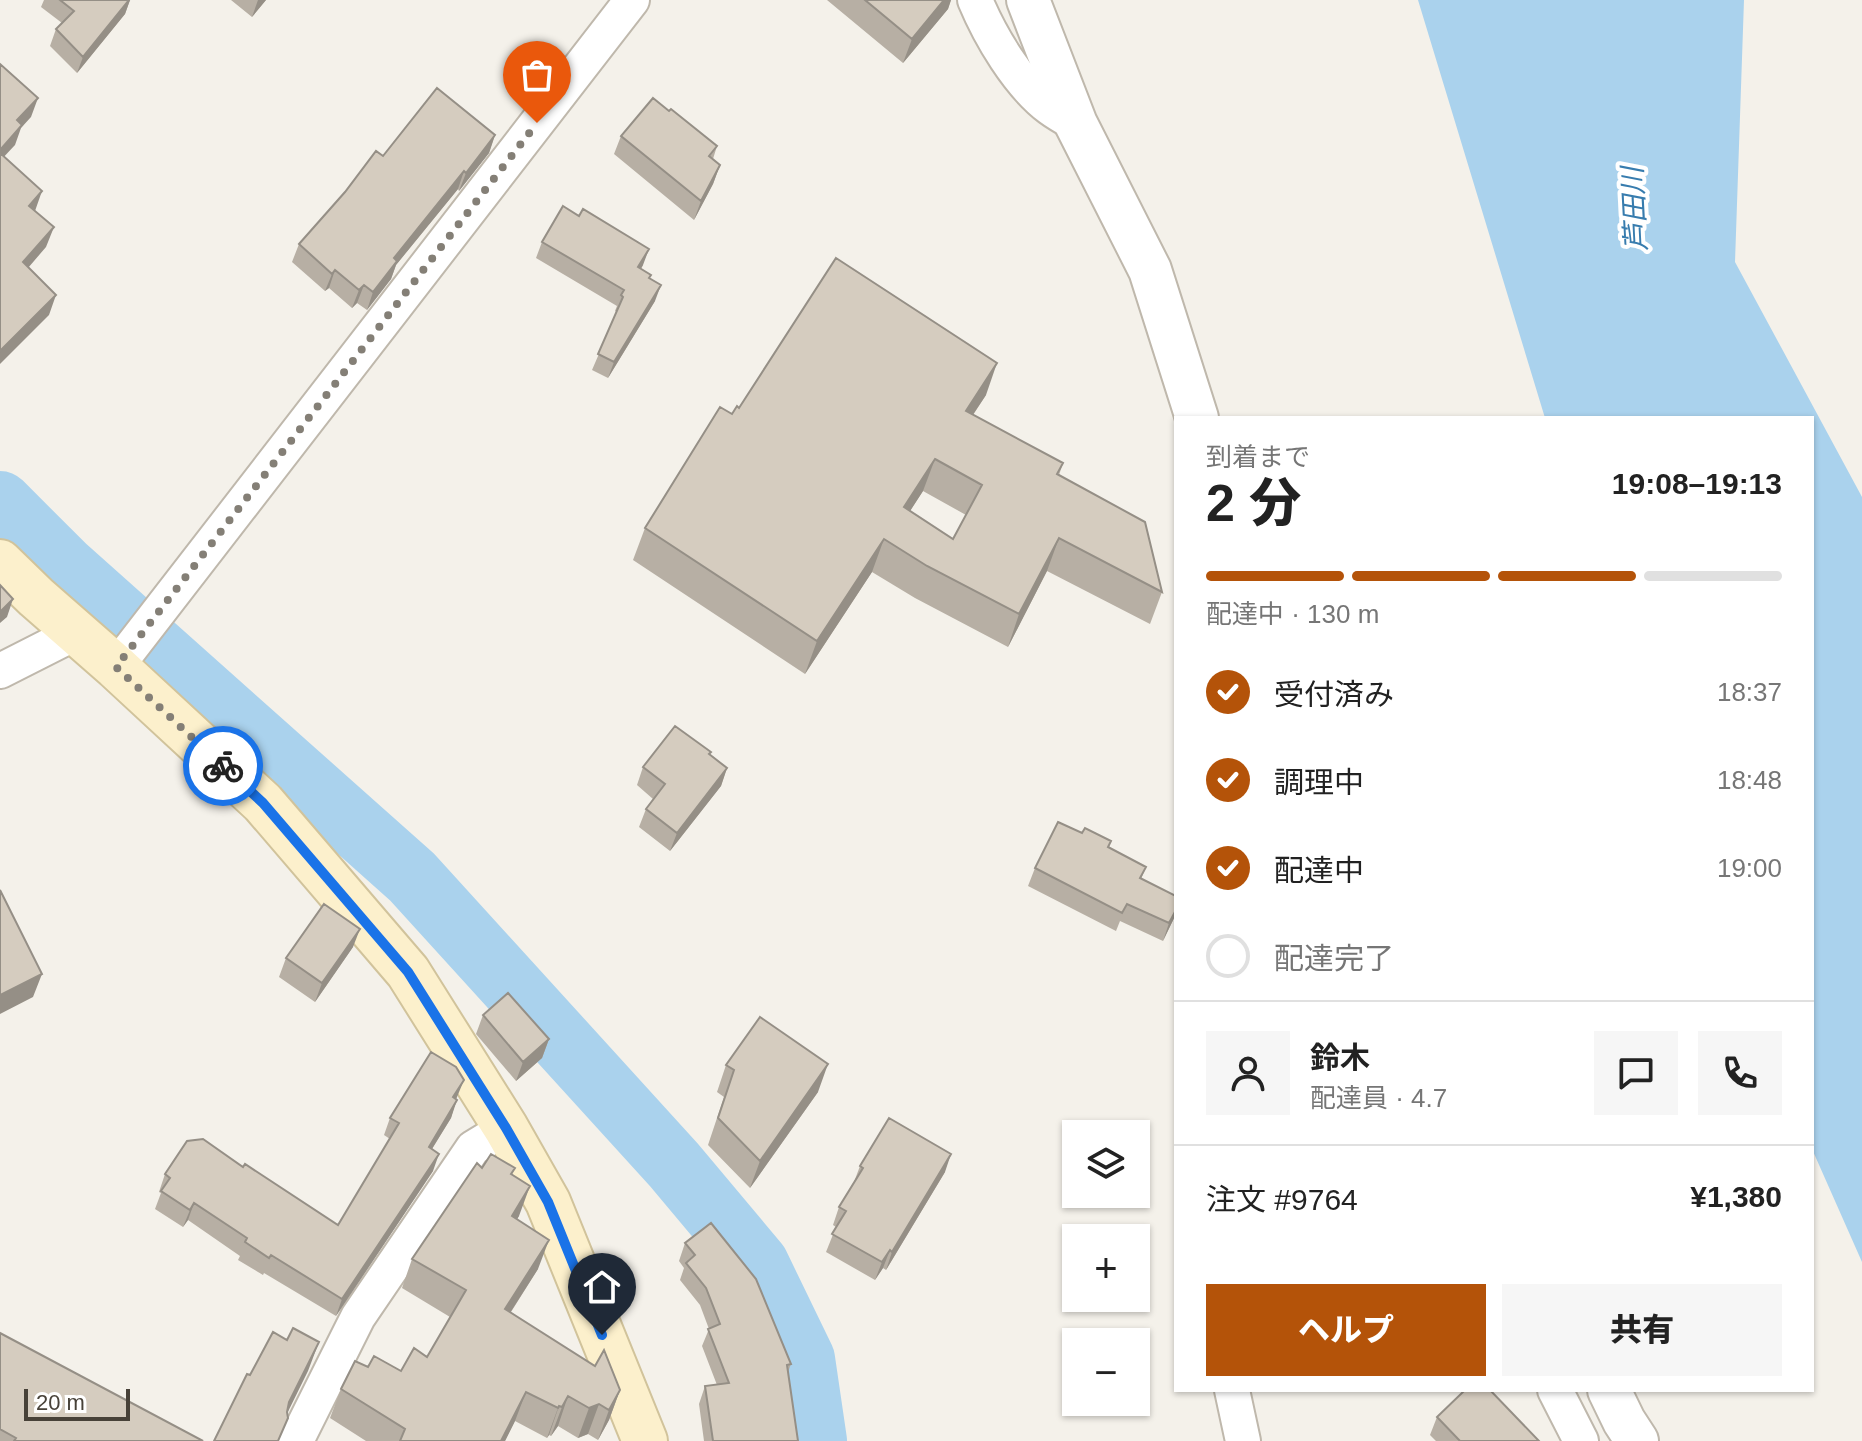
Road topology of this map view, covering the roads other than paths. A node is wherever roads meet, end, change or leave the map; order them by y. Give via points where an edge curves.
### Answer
1 (632, 0) edge
2 (975, 0) edge
3 (1028, 0) edge
4 (1076, 124) junction
5 (1196, 416) edge
6 (0, 562) edge
7 (77, 632) junction
8 (116, 667) junction
9 (0, 671) edge
10 (506, 1128) junction
11 (1232, 1392) edge
12 (1556, 1392) edge
13 (1610, 1392) edge
14 (296, 1441) edge
15 (645, 1441) edge
16 (1243, 1441) edge
17 (1581, 1441) edge
18 (1637, 1441) edge

1 - 8 street
2 - 4 street via 1021,78 1048,107
3 - 4 street
4 - 5 street via 1150,270
6 - 7 main road
7 - 8 main road
7 - 9 street
8 - 10 main road via 263,803 408,972
10 - 14 street via 473,1148 358,1317
10 - 15 main road via 548,1202
11 - 16 street
12 - 17 street
13 - 18 street

